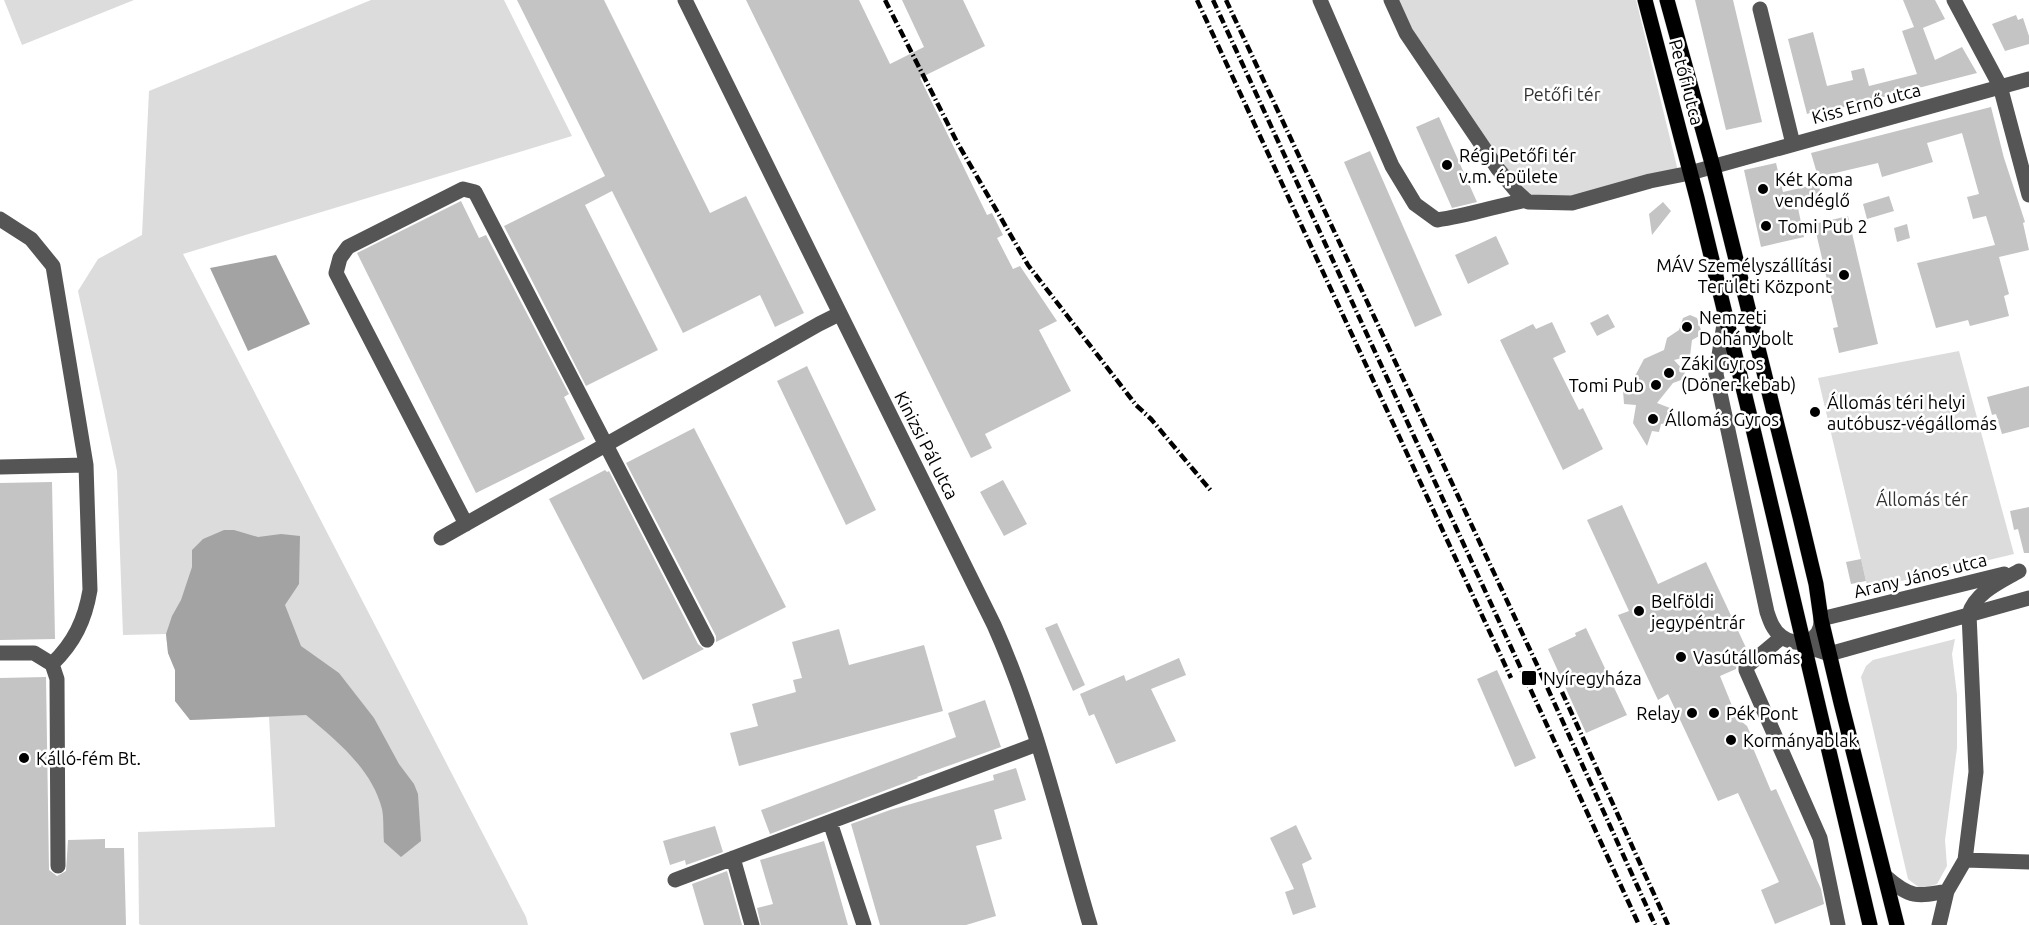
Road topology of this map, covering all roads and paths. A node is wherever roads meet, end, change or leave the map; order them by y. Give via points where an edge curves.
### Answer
1 (686, 0) edge
2 (1320, 0) edge
3 (1391, 0) edge
4 (1645, 0) edge
5 (1667, 0) edge
6 (1954, 0) edge
7 (1760, 9) dead end
8 (2029, 79) edge
9 (2000, 86) junction
10 (1793, 144) junction
11 (1713, 167) junction
12 (1690, 173) junction
13 (2029, 195) edge
14 (1526, 200) junction
15 (0, 219) edge
16 (839, 314) junction
17 (1725, 318) junction
18 (606, 446) junction
19 (86, 465) junction
20 (0, 467) edge
21 (466, 524) junction
22 (441, 538) dead end
23 (2024, 570) edge
24 (2029, 598) edge
25 (1969, 614) junction
26 (1821, 619) junction
27 (1782, 638) junction
28 (707, 640) dead end
29 (1803, 641) junction
30 (0, 653) edge
31 (1829, 654) junction
32 (52, 664) junction
33 (1037, 744) junction
34 (830, 822) junction
35 (733, 858) junction
36 (1965, 860) junction
37 (2029, 862) edge
38 (58, 866) dead end
39 (1886, 877) junction
40 (675, 880) dead end
41 (1947, 891) junction
42 (752, 925) edge
43 (864, 925) edge
44 (1090, 925) edge
45 (1838, 925) edge
46 (1870, 925) edge
47 (1897, 925) edge
48 (1939, 925) edge

1 - 16 street, Kinizsi Pál utca
2 - 14 street via 1392,166 1414,204 1437,220
3 - 14 street via 1406,33 1465,121 1498,169
4 - 12 main road, Petőfi utca
5 - 11 main road, Petőfi utca
6 - 9 street
7 - 10 street
8 - 9 street, Kiss Ernő utca
9 - 10 street, Kiss Ernő utca
9 - 13 street
10 - 11 street, Kiss Ernő utca
11 - 12 street, Kiss Ernő utca
11 - 26 main road via 1800,517
12 - 14 street via 1572,203
12 - 17 main road
15 - 19 street via 31,239 53,266
16 - 18 street
16 - 33 street, Kinizsi Pál utca via 994,625
17 - 27 street via 1716,374 1767,612
17 - 29 main road
18 - 21 street
18 - 21 street via 475,192 463,189 348,247 336,273
18 - 28 street
19 - 20 street
19 - 32 street via 90,590 75,635
21 - 22 street
23 - 25 street via 1978,597
23 - 26 street, Arany János utca
24 - 25 street
25 - 31 street
25 - 36 street via 1976,772
26 - 29 street
26 - 31 main road
27 - 29 street
27 - 45 street via 1746,670 1820,838
29 - 31 street
29 - 46 main road
30 - 32 street via 34,653
31 - 39 main road
32 - 38 street via 57,679
33 - 34 street
33 - 44 street, Kinizsi Pál utca
34 - 35 street
34 - 43 street
35 - 40 street
35 - 42 street
36 - 37 street
36 - 41 street
39 - 41 street via 1916,896
39 - 47 main road
41 - 48 street

